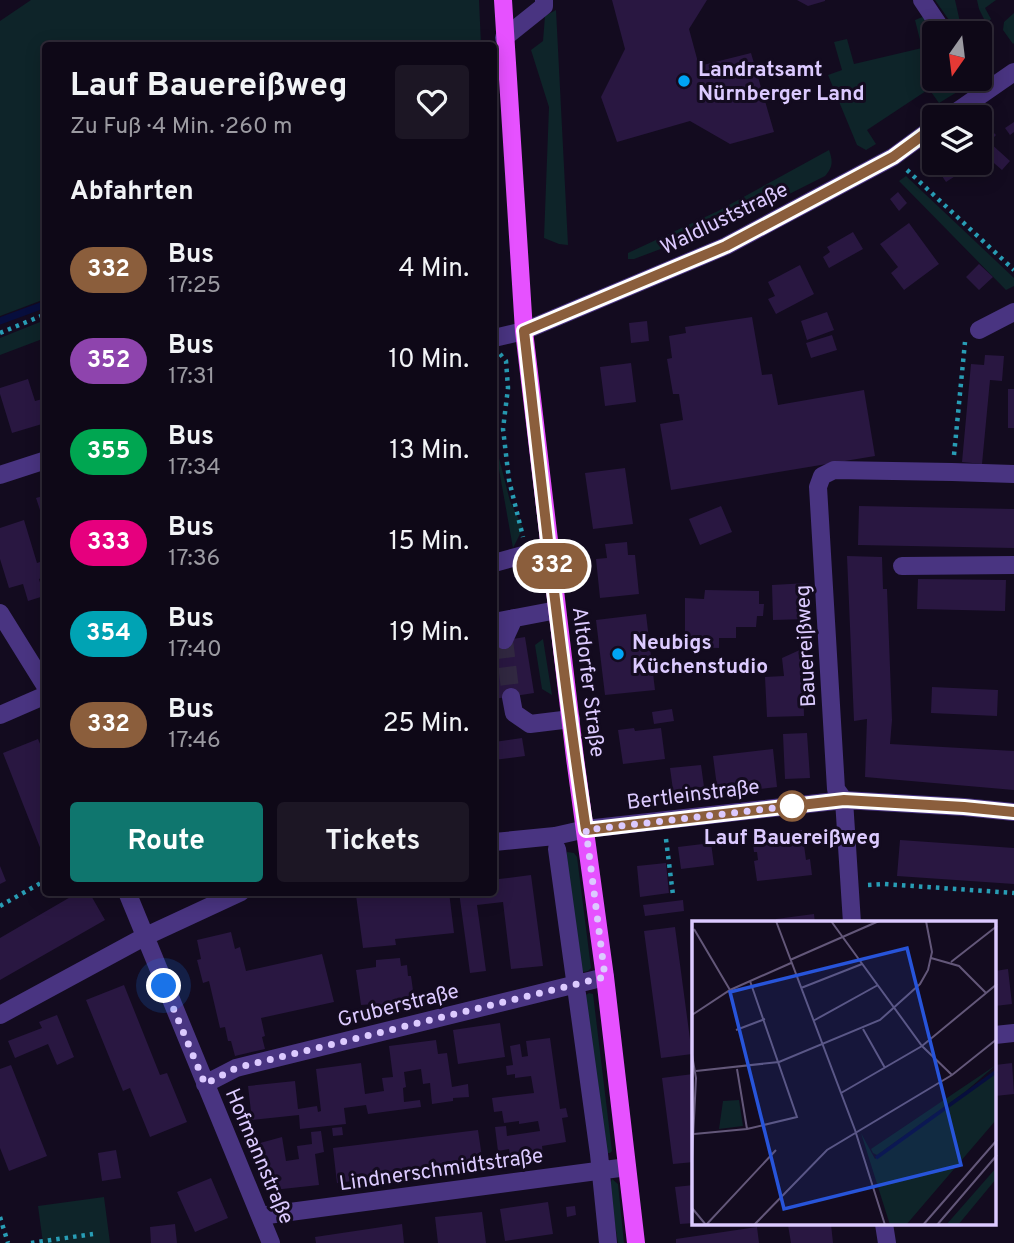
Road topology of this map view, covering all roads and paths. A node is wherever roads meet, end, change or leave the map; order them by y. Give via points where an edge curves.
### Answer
1 (503, 0) edge
2 (544, 0) edge
3 (922, 0) edge
4 (936, 21) edge
5 (505, 38) junction
6 (1014, 72) edge
7 (992, 80) edge
8 (974, 91) edge
9 (960, 105) edge
10 (922, 136) edge
11 (893, 157) junction
12 (1014, 270) edge
13 (1014, 312) edge
14 (42, 316) edge
15 (978, 330) joint
16 (524, 331) junction
17 (0, 332) edge
18 (497, 337) edge
19 (42, 461) edge
20 (507, 462) dead end
21 (514, 463) dead end
22 (952, 471) junction
23 (1014, 474) edge
24 (0, 475) edge
25 (549, 548) junction
26 (497, 562) edge
27 (1014, 565) edge
28 (902, 566) dead end
29 (557, 610) junction
30 (0, 613) edge
31 (514, 618) junction
32 (497, 621) edge
33 (504, 640) tunnel mouth
34 (42, 681) edge
35 (511, 696) tunnel mouth
36 (42, 697) edge
37 (0, 715) edge
38 (571, 719) junction
39 (844, 800) junction
40 (1014, 812) edge
41 (664, 820) junction
42 (586, 830) junction
43 (497, 842) edge
44 (557, 849) dead end
45 (42, 882) edge
46 (849, 886) junction
47 (1014, 893) edge
48 (673, 895) dead end
49 (129, 896) edge
50 (232, 896) edge
51 (0, 906) edge
52 (852, 921) edge
53 (144, 937) junction
54 (605, 977) junction
55 (575, 984) junction
56 (0, 1015) edge
57 (1014, 1033) edge
58 (996, 1035) edge
59 (205, 1084) junction
60 (627, 1167) junction
61 (601, 1171) junction
62 (260, 1216) junction
63 (0, 1217) edge
64 (93, 1234) dead end
65 (8, 1243) edge
66 (32, 1243) edge
67 (271, 1243) edge
68 (608, 1243) edge
69 (636, 1243) edge

1 - 5 main road, Altdorfer Straße
2 - 5 street via 544,6
3 - 4 street
5 - 16 main road, Altdorfer Straße
6 - 7 street
8 - 9 street
10 - 11 street, Waldluststraße
11 - 12 path
11 - 16 street, Waldluststraße via 726,246
13 - 15 street
14 - 17 path
15 - 22 path via 965,339
16 - 18 street, Waldluststraße
16 - 25 main road, Altdorfer Straße
19 - 24 street
20 - 21 path
22 - 23 street
22 - 39 street, Bauereißweg via 834,470 822,476 818,487 836,789
25 - 26 street
25 - 29 main road, Altdorfer Straße
27 - 28 street
29 - 31 street
29 - 38 main road, Altdorfer Straße
30 - 34 street
31 - 32 street
31 - 33 street
35 - 38 street via 514,713 530,724
36 - 37 street
38 - 42 main road, Altdorfer Straße
39 - 40 street, Bertleinstraße
39 - 41 street, Bertleinstraße
39 - 46 street, Bauereißweg
41 - 42 street, Bertleinstraße
41 - 48 path
42 - 43 street, Bertleinstraße
42 - 54 main road, Altdorfer Straße
44 - 55 street
45 - 51 path
46 - 47 path
46 - 52 street, Bauereißweg
49 - 53 street, Hofmannstraße
50 - 53 street
53 - 56 street
53 - 59 street, Hofmannstraße
54 - 55 street, Gruberstraße
54 - 60 main road, Altdorfer Straße
55 - 59 street, Gruberstraße via 236,1068
55 - 61 street
57 - 58 street
59 - 62 street, Hofmannstraße
60 - 61 street, Lindnerschmidtstraße
60 - 69 main road, Altdorfer Straße
61 - 62 street, Lindnerschmidtstraße
61 - 68 street
62 - 67 street, Hofmannstraße
63 - 65 path
64 - 66 path

